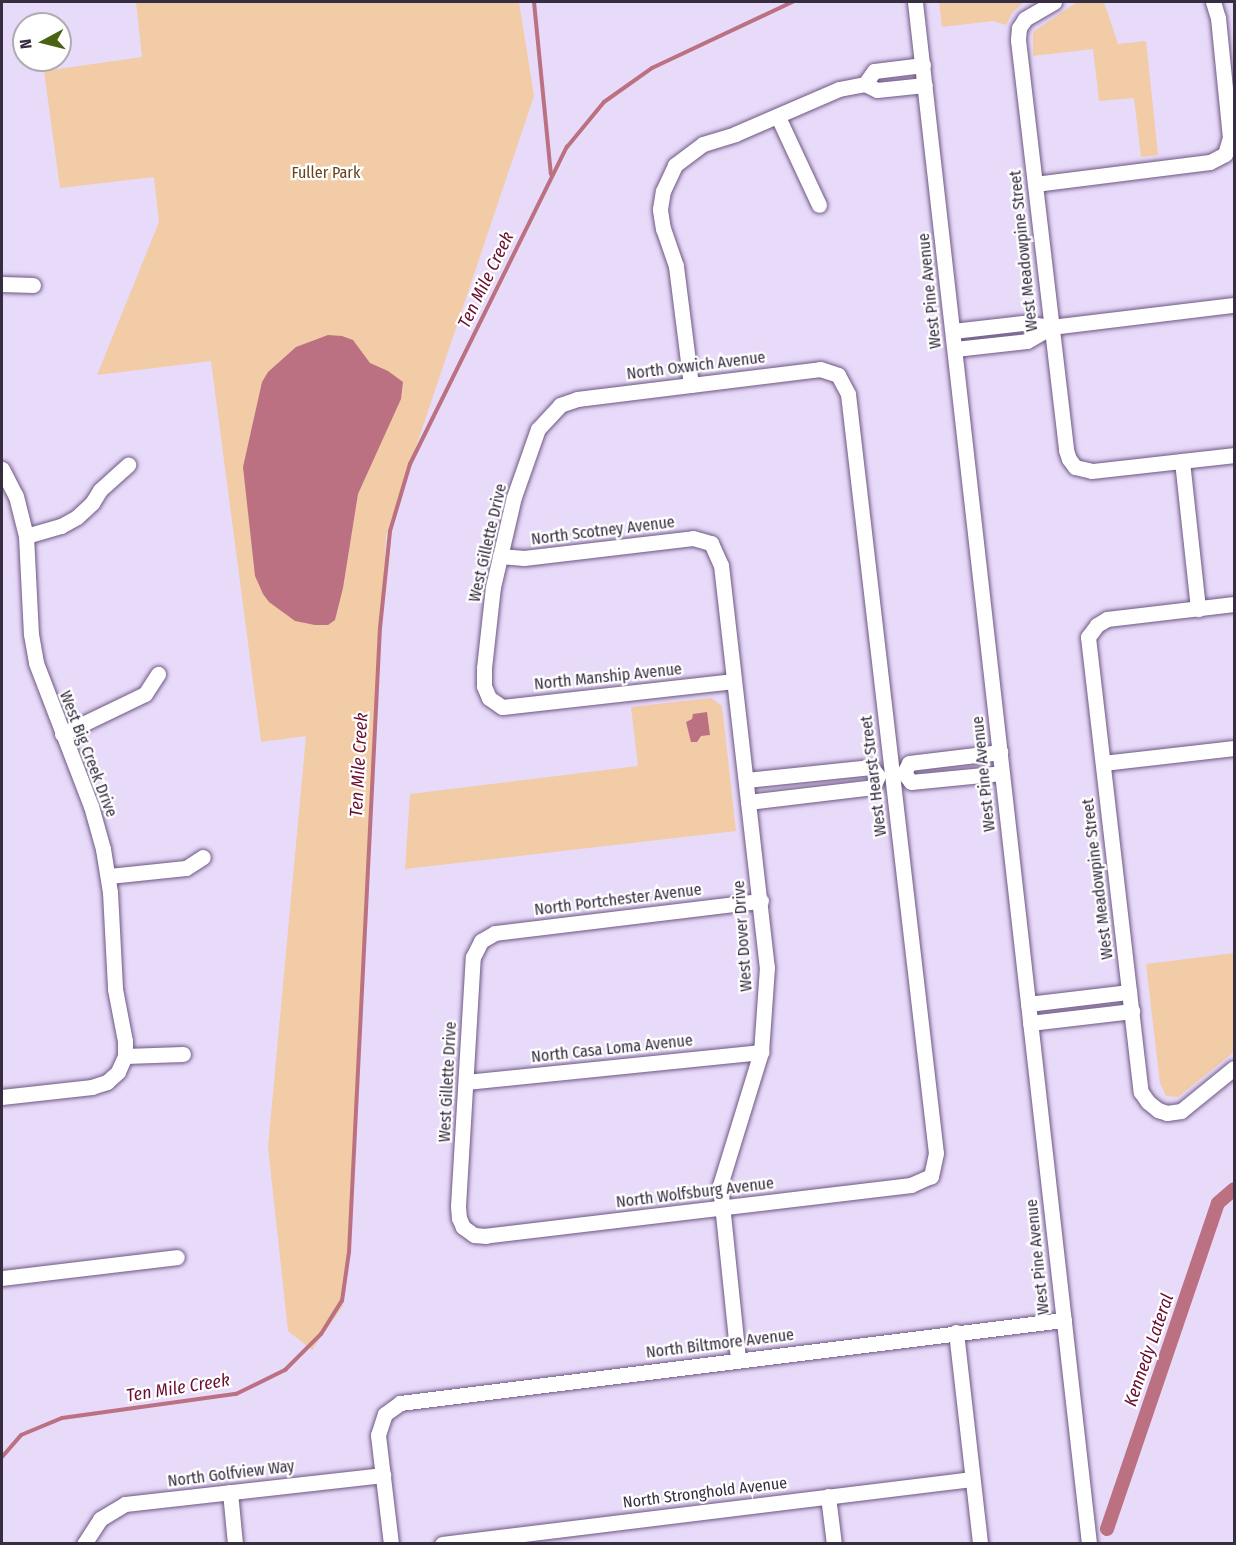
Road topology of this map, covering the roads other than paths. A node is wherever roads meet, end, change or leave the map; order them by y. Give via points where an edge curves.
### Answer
1 (915, 2) edge
2 (1054, 2) edge
3 (1213, 2) edge
4 (923, 65) junction
5 (865, 84) junction
6 (925, 85) junction
7 (778, 117) junction
8 (1035, 184) junction
9 (819, 205) dead end
10 (2, 284) edge
11 (33, 285) dead end
12 (1234, 305) edge
13 (1051, 327) junction
14 (953, 331) junction
15 (955, 349) junction
16 (838, 375) joint
17 (691, 385) junction
18 (560, 405) joint
19 (1234, 455) edge
20 (1182, 461) junction
21 (128, 465) dead end
22 (2, 470) edge
23 (26, 536) junction
24 (711, 543) joint
25 (500, 556) junction
26 (1234, 604) edge
27 (1198, 609) junction
28 (158, 674) dead end
29 (734, 681) junction
30 (489, 698) joint
31 (62, 734) junction
32 (1234, 748) edge
33 (1000, 752) junction
34 (1103, 763) junction
35 (1002, 773) junction
36 (891, 775) junction
37 (746, 780) junction
38 (748, 802) junction
39 (203, 857) dead end
40 (109, 876) junction
41 (761, 902) junction
42 (481, 941) joint
43 (1129, 992) junction
44 (1028, 1004) junction
45 (1132, 1011) junction
46 (1030, 1023) junction
47 (761, 1052) junction
48 (183, 1054) dead end
49 (125, 1056) junction
50 (1234, 1068) edge
51 (466, 1082) junction
52 (2, 1097) edge
53 (931, 1176) joint
54 (722, 1208) junction
55 (463, 1227) joint
56 (177, 1257) dead end
57 (2, 1278) edge
58 (1064, 1320) junction
59 (956, 1332) junction
60 (738, 1359) junction
61 (383, 1474) junction
62 (972, 1479) junction
63 (230, 1492) junction
64 (828, 1496) junction
65 (538, 1538) edge
66 (84, 1544) edge
67 (235, 1544) edge
68 (391, 1544) edge
69 (442, 1544) edge
70 (834, 1544) edge
71 (980, 1544) edge
72 (1089, 1544) edge

1 - 4 street, West Pine Avenue
2 - 8 street, West Meadowpine Street via 1025,19 1019,28
3 - 8 street via 1230,138 1225,154 1210,162
4 - 5 street via 874,71
4 - 6 street, West Pine Avenue
5 - 6 street via 877,90
5 - 7 street via 839,89
6 - 14 street, West Pine Avenue
7 - 9 street
7 - 17 street via 703,144 675,165 663,191 660,209 676,266
8 - 13 street, West Meadowpine Street
10 - 11 street
12 - 13 street
13 - 14 street via 1023,323
13 - 15 street via 1027,341
13 - 20 street, West Meadowpine Street via 1066,450 1075,467 1092,471
14 - 15 street, West Pine Avenue
15 - 33 street, West Pine Avenue
16 - 17 street, North Oxwich Avenue via 820,369
16 - 36 street, West Hearst Street via 848,394
17 - 18 street, North Oxwich Avenue via 577,399
18 - 25 street, West Gillette Drive via 538,429 514,497
19 - 20 street
20 - 27 street
21 - 23 street via 77,517
22 - 23 street, West Big Creek Drive via 16,496
23 - 31 street, West Big Creek Drive via 33,648
24 - 25 street, North Scotney Avenue via 693,538 524,558
24 - 29 street, West Dover Drive via 721,565
25 - 30 street, West Gillette Drive via 484,668
26 - 27 street
27 - 34 street, West Meadowpine Street via 1107,619 1088,637
28 - 31 street via 145,694
29 - 30 street, North Manship Avenue via 502,707
29 - 37 street, West Dover Drive
31 - 40 street, West Big Creek Drive via 91,806
32 - 34 street
33 - 35 street, West Pine Avenue
33 - 36 street via 909,763
34 - 43 street, West Meadowpine Street
35 - 36 street via 910,782
35 - 44 street, West Pine Avenue
36 - 37 street via 871,767
36 - 38 street via 873,787
36 - 53 street, West Hearst Street via 936,1153
37 - 38 street, West Dover Drive
38 - 41 street, West Dover Drive
39 - 40 street via 186,868
40 - 49 street, West Big Creek Drive via 115,989
41 - 42 street, North Portchester Avenue via 501,933
41 - 47 street, West Dover Drive via 767,967
42 - 51 street, West Gillette Drive via 473,957
43 - 44 street
43 - 45 street, West Meadowpine Street
44 - 46 street, West Pine Avenue
45 - 46 street
45 - 50 street, West Meadowpine Street via 1141,1092 1158,1110 1181,1111
46 - 58 street, West Pine Avenue
47 - 51 street, North Casa Loma Avenue
47 - 54 street, West Dover Drive via 724,1168 720,1185
48 - 49 street
49 - 52 street via 118,1072 107,1082 92,1087
51 - 55 street, West Gillette Drive via 458,1206
53 - 54 street, North Wolfsburg Avenue via 911,1185
54 - 55 street, North Wolfsburg Avenue via 486,1236 474,1235
54 - 60 street, West Dover Drive
56 - 57 street
58 - 59 street, North Biltmore Avenue
58 - 72 street, West Pine Avenue
59 - 60 street, North Biltmore Avenue
59 - 62 street
60 - 61 street, North Biltmore Avenue via 400,1403 385,1414 378,1435
61 - 63 street, North Golfview Way
61 - 68 street
62 - 64 street, North Stronghold Avenue
62 - 71 street
63 - 66 street, North Golfview Way via 125,1504 106,1514 92,1528
63 - 67 street
64 - 65 street, North Stronghold Avenue
64 - 70 street
65 - 69 street, North Stronghold Avenue

